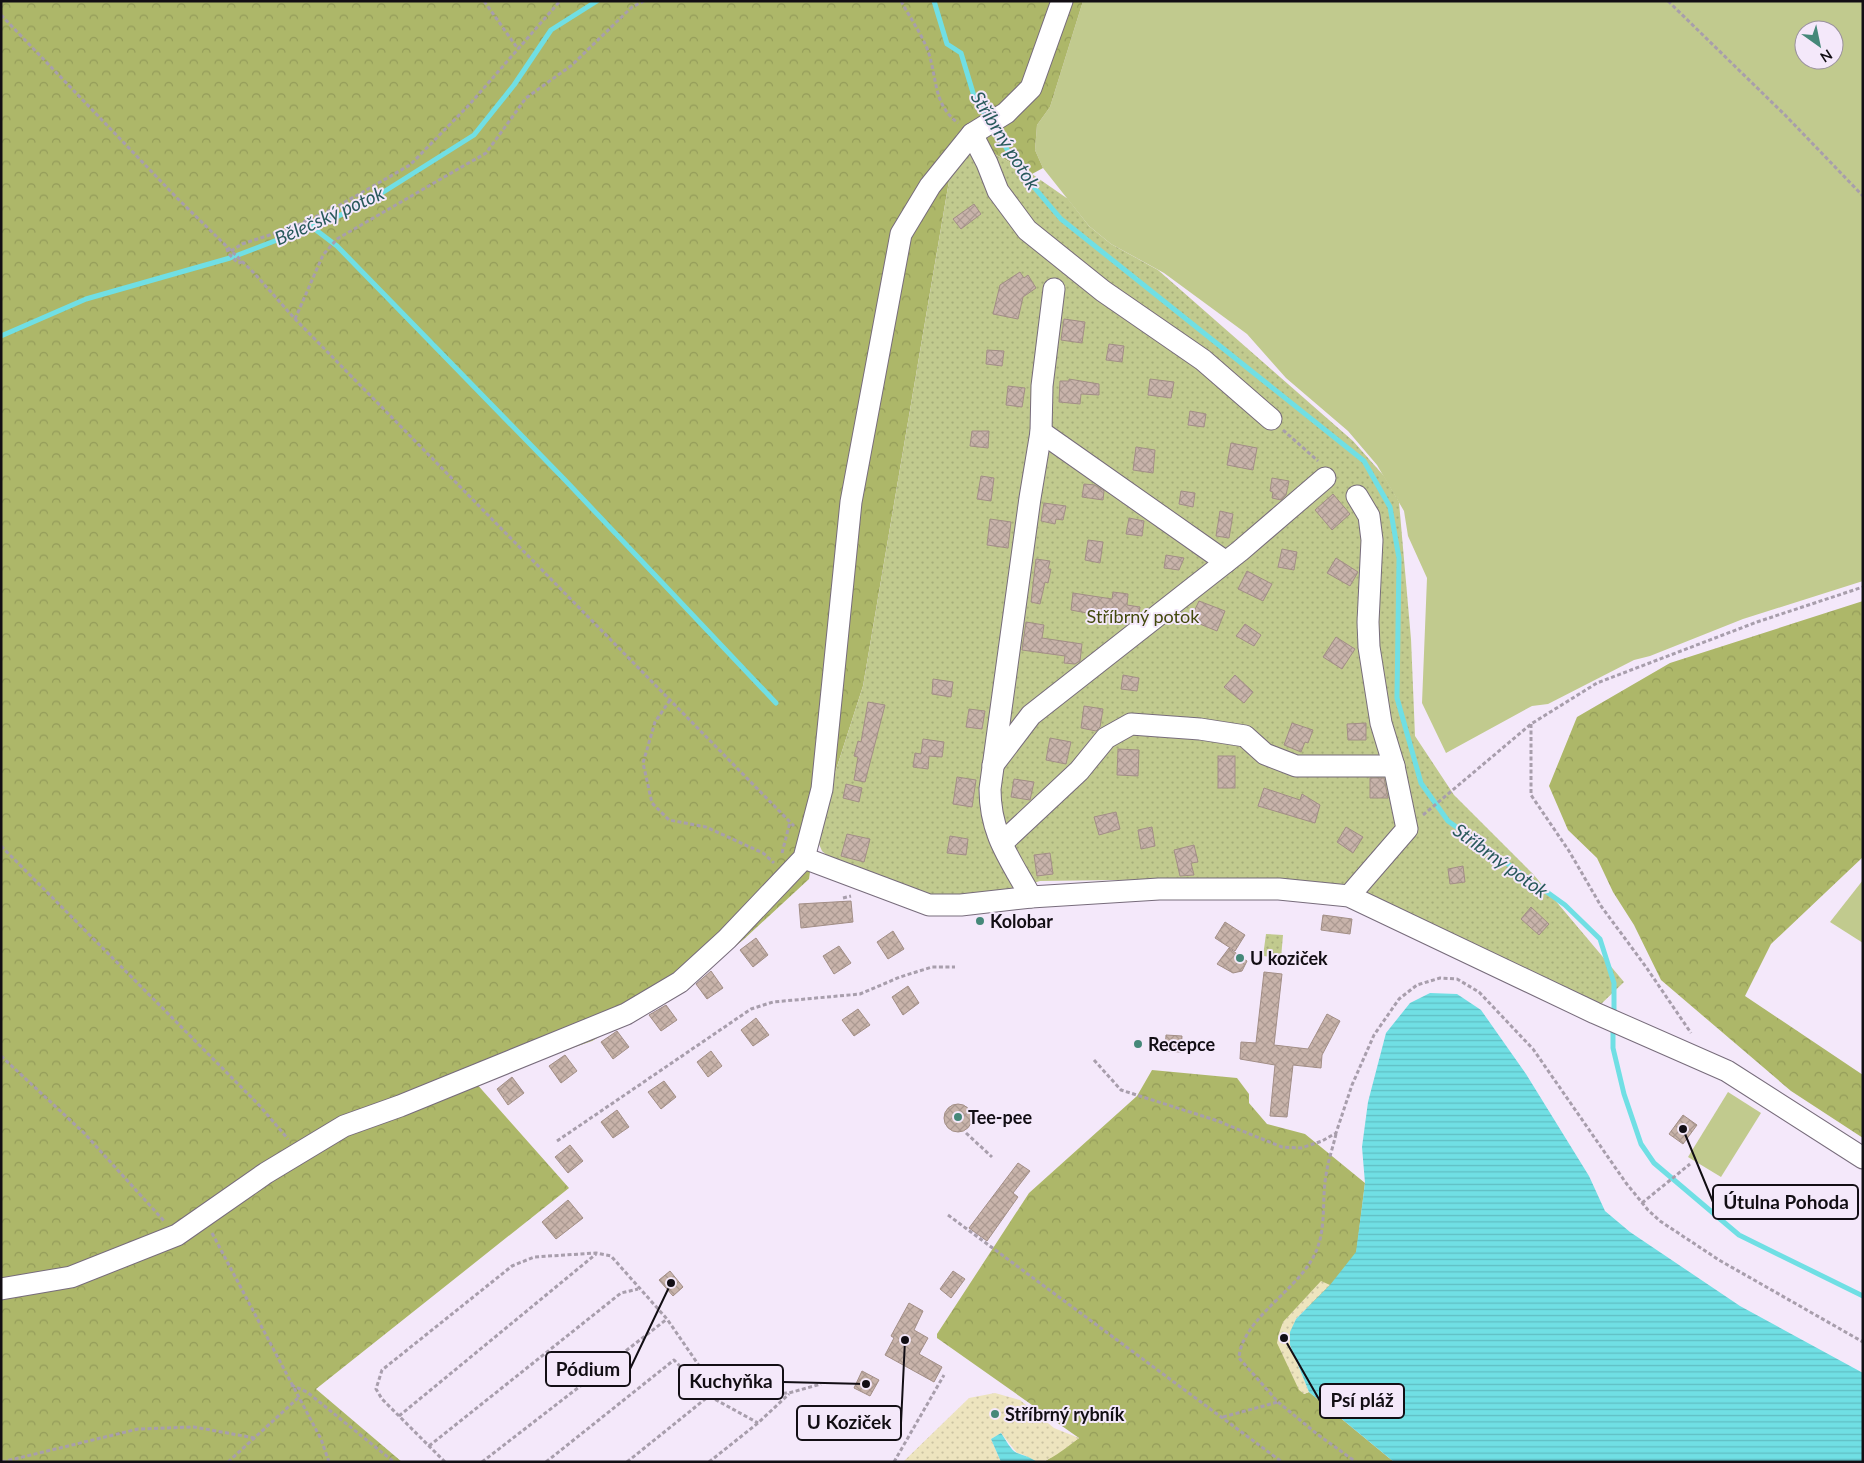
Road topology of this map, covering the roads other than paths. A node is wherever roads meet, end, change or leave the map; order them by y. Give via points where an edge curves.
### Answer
1 (1062, 1) edge
2 (972, 134) junction
3 (1054, 289) dead end
4 (1271, 419) road end
5 (1041, 432) junction
6 (1325, 473) road end
7 (1358, 496) dead end
8 (1233, 557) junction
9 (993, 765) junction
10 (1394, 766) junction
11 (1002, 843) junction
12 (806, 848) junction
13 (1349, 896) junction
14 (1031, 897) junction
15 (1863, 1158) edge
16 (1, 1288) edge

1 - 2 lane via 1031,88 1006,113
2 - 4 lane via 998,191 1027,230 1103,292 1203,360
2 - 12 lane via 930,186 901,234 851,502 822,789
3 - 5 lane via 1042,386
5 - 8 lane
5 - 9 lane
6 - 8 lane
7 - 10 lane via 1369,516 1372,540 1369,647 1381,723
8 - 9 lane via 1031,715
9 - 11 lane via 990,811
10 - 11 lane via 1296,766 1265,754 1245,736 1131,724 1106,738 1080,770
10 - 13 lane via 1407,829
11 - 14 lane
12 - 14 lane via 929,905 961,905
12 - 16 lane via 727,939 680,982 634,1009 344,1126 266,1173 177,1235 71,1277
13 - 14 lane via 1279,889 1159,889
13 - 15 lane via 1727,1072

